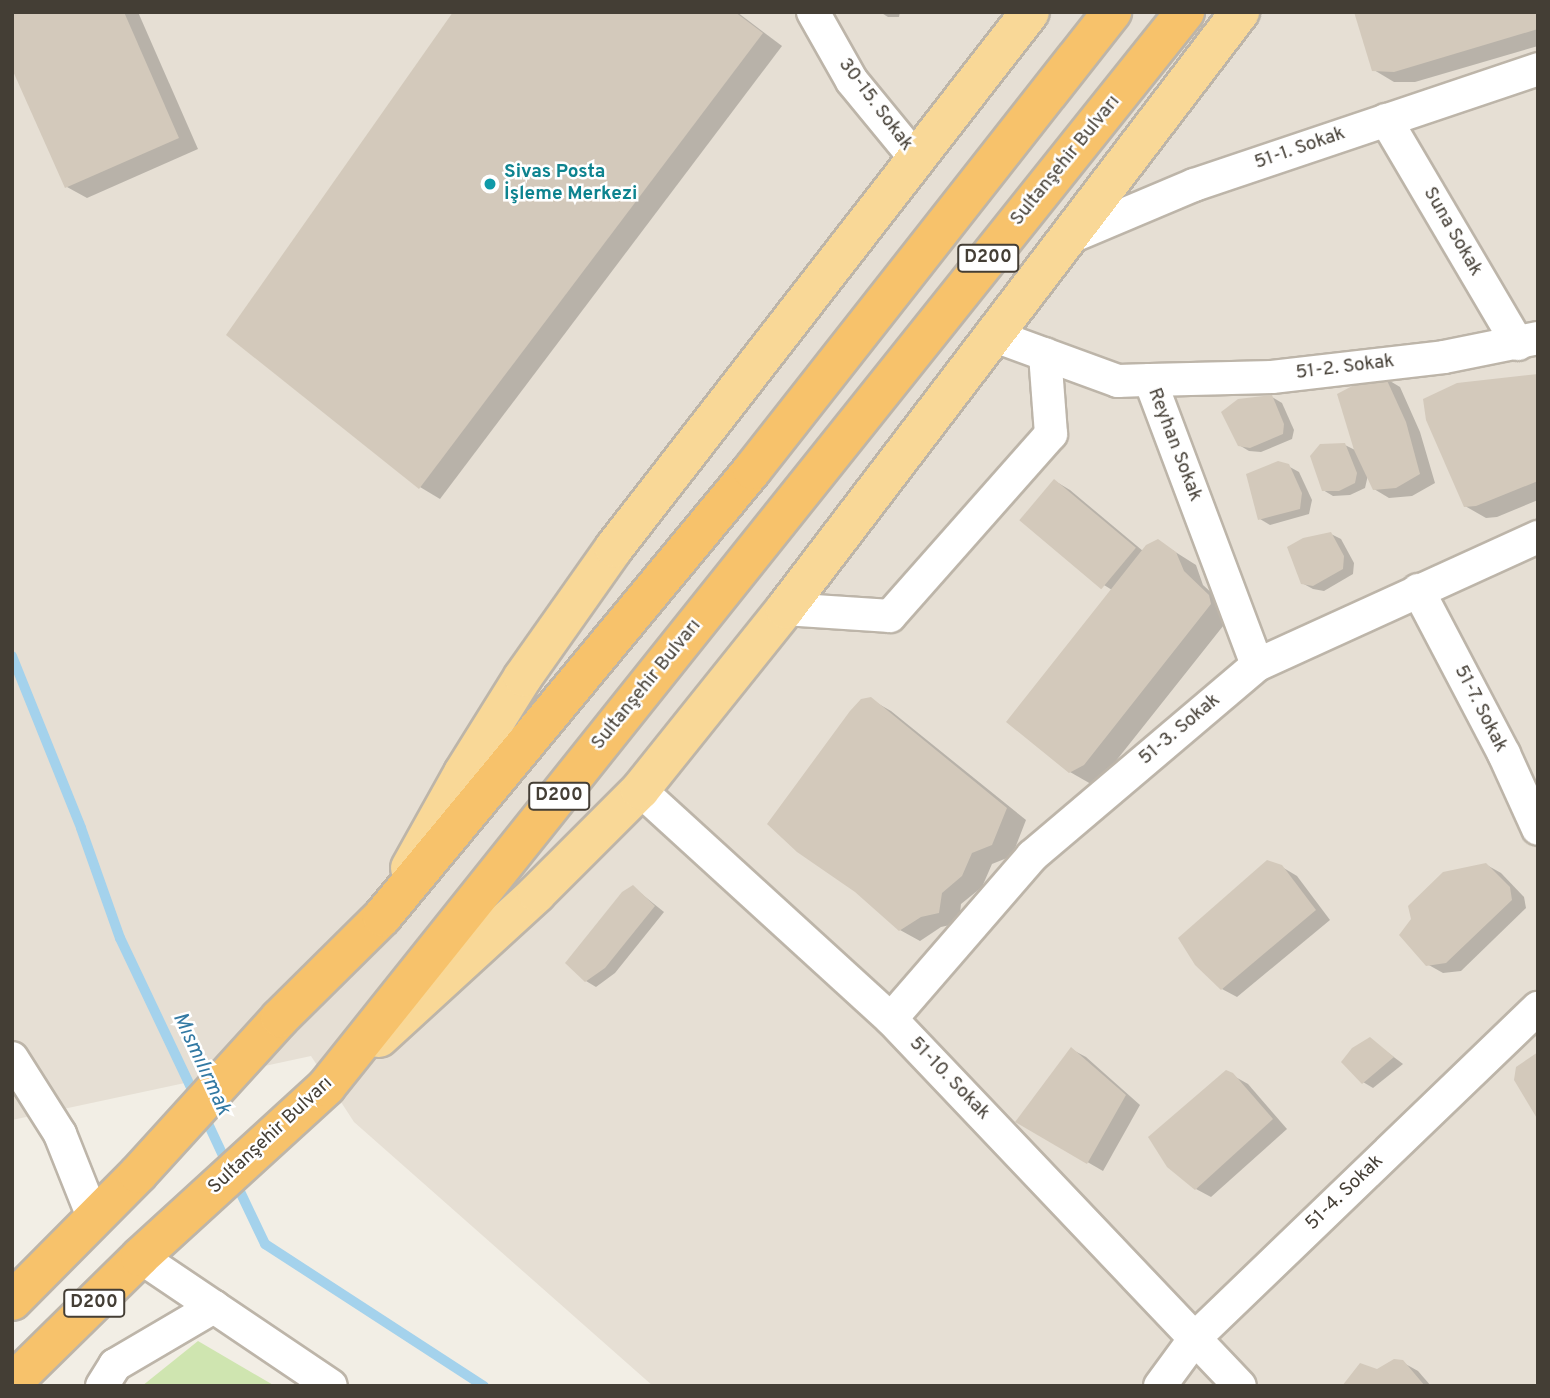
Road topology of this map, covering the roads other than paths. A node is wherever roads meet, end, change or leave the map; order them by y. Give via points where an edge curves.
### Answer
1 (813, 12) edge
2 (1030, 12) edge
3 (1112, 12) edge
4 (1185, 12) edge
5 (1240, 12) edge
6 (1538, 69) edge
7 (1386, 120) junction
8 (917, 160) junction
9 (1066, 239) junction
10 (992, 335) junction
11 (1528, 341) edge
12 (1045, 354) junction
13 (1150, 380) junction
14 (1538, 537) edge
15 (1418, 590) junction
16 (785, 609) junction
17 (1257, 665) junction
18 (640, 790) junction
19 (1538, 829) edge
20 (382, 917) junction
21 (1538, 1008) edge
22 (891, 1019) junction
23 (12, 1058) edge
24 (326, 1087) junction
25 (93, 1217) junction
26 (140, 1257) junction
27 (12, 1301) edge
28 (214, 1307) junction
29 (1196, 1337) junction
30 (12, 1383) edge
31 (102, 1386) edge
32 (331, 1386) edge
33 (1160, 1386) edge
34 (1240, 1386) edge

1 - 8 street, 30-15. Sokak via 852,81
2 - 8 main road
3 - 20 highway, D200 via 752,470
4 - 24 highway, Sultanşehir Bulvarı / D200
5 - 9 main road
6 - 7 street, 51-1. Sokak
7 - 9 street, 51-1. Sokak via 1194,185
7 - 11 street, Suna Sokak
8 - 20 main road via 549,638 469,763
9 - 10 main road
10 - 12 street, Reyhan Sokak
10 - 16 main road
11 - 13 street, 51-2. Sokak via 1444,357 1272,377
12 - 13 street, Reyhan Sokak via 1118,381
12 - 16 street via 1051,434 890,616
13 - 17 street, Reyhan Sokak
14 - 15 street, 51-3. Sokak
15 - 17 street, 51-3. Sokak
15 - 19 street, 51-7. Sokak
16 - 18 main road
17 - 22 street, 51-3. Sokak via 1032,856
18 - 22 street, 51-10. Sokak
18 - 24 main road
20 - 25 highway, D200
21 - 29 street, 51-4. Sokak
22 - 29 street, 51-10. Sokak
23 - 25 street via 60,1134
24 - 26 highway, Sultanşehir Bulvarı / D200
25 - 27 highway, D200
26 - 28 street
26 - 30 highway, Sultanşehir Bulvarı / D200
28 - 31 street via 115,1365
28 - 32 street
29 - 33 street, 51-4. Sokak
29 - 34 street, 51-10. Sokak

